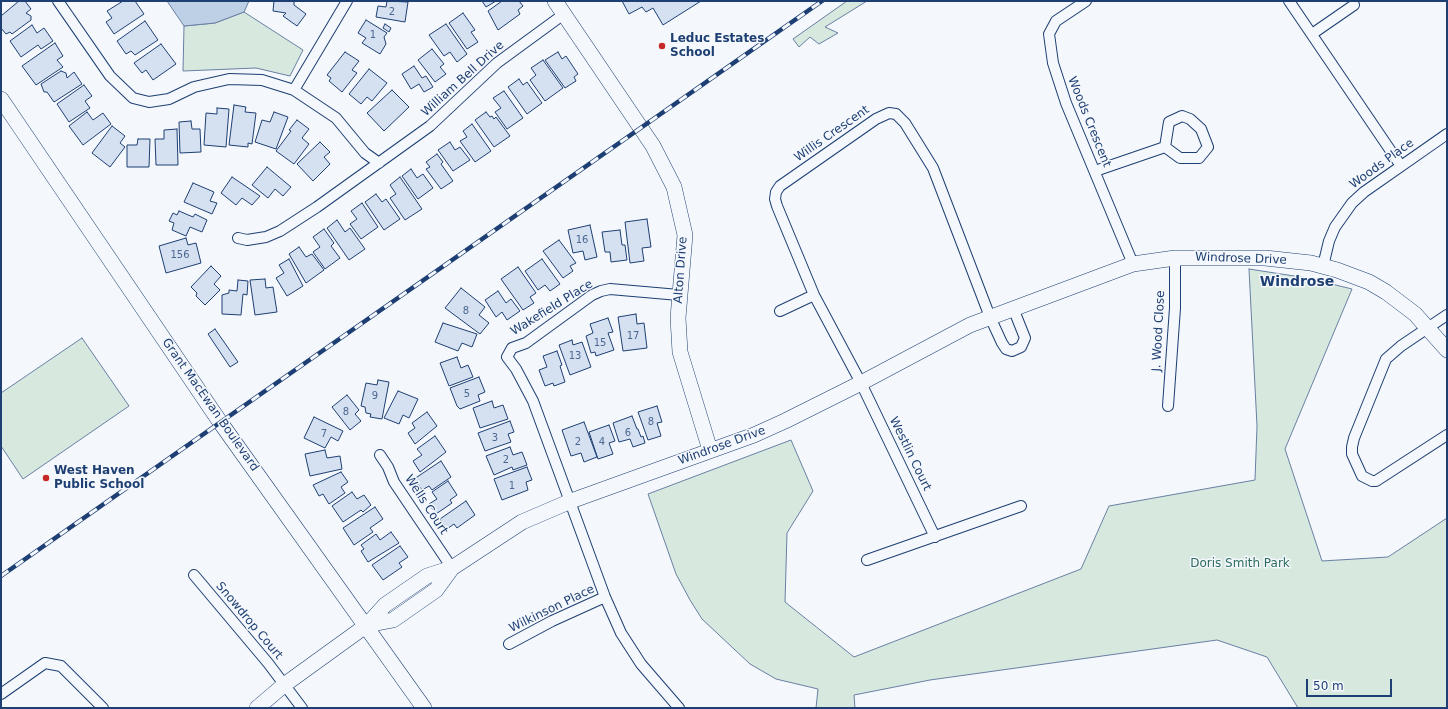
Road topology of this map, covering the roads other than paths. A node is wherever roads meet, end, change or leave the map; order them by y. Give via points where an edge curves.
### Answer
1 (58, 1) edge
2 (347, 1) edge
3 (555, 1) edge
4 (1086, 1) edge
5 (1289, 1) edge
6 (1354, 5) dead end
7 (564, 14) junction
8 (1312, 34) junction
9 (294, 90) junction
10 (1, 99) edge
11 (1447, 134) edge
12 (1165, 147) junction
13 (379, 163) junction
14 (1401, 166) junction
15 (1095, 171) junction
16 (238, 238) dead end
17 (1175, 258) junction
18 (1133, 264) junction
19 (1323, 266) junction
20 (814, 294) junction
21 (679, 295) junction
22 (1013, 308) junction
23 (780, 311) dead end
24 (1447, 315) edge
25 (990, 317) junction
26 (1428, 328) junction
27 (1447, 350) edge
28 (861, 383) junction
29 (1168, 406) dead end
30 (1447, 434) edge
31 (710, 450) junction
32 (380, 455) dead end
33 (571, 500) junction
34 (1021, 506) dead end
35 (935, 537) junction
36 (867, 560) dead end
37 (452, 568) junction
38 (194, 575) dead end
39 (606, 597) junction
40 (367, 625) junction
41 (509, 644) dead end
42 (284, 685) junction
43 (1, 694) edge
44 (103, 708) edge
45 (257, 708) edge
46 (302, 708) edge
47 (424, 708) edge
48 (679, 708) edge

1 - 9 street via 110,76 133,98 149,102 229,79 262,80
2 - 9 street
3 - 7 street, Alton Drive
4 - 15 street, Woods Crescent via 1056,21 1049,34 1053,63 1066,103
5 - 8 street
6 - 8 street
7 - 13 street, William Bell Drive via 497,63 430,126
7 - 21 street, Alton Drive via 653,146 674,187 685,235
8 - 14 street
9 - 13 street via 336,118 365,153
10 - 40 street, Grant MacEwan Boulevard via 220,422
11 - 14 street, Woods Place
12 - 12 street via 1180,158 1199,158 1208,147 1201,129 1190,119 1182,116 1169,122
12 - 15 street
13 - 16 street, William Bell Drive via 280,230 266,237 247,240
14 - 19 street, Woods Place via 1364,192 1343,214 1329,240
15 - 18 street, Woods Crescent
17 - 18 street, Windrose Drive
17 - 19 street, Windrose Drive via 1264,258
17 - 29 street, J. Wood Close via 1175,308
18 - 22 street, Windrose Drive
19 - 26 street, Windrose Drive via 1353,275 1386,292 1415,314
20 - 23 street
20 - 25 street, Willis Crescent via 777,206 776,192 780,186 876,119 889,113 896,114 905,123 933,168
20 - 28 street, Willis Crescent
21 - 31 street, Alton Drive via 680,352
21 - 33 street, Wakefield Place via 610,289 601,291 508,353 507,357 516,368 533,401
22 - 25 street, Windrose Drive
22 - 25 street via 1025,338 1017,350 1006,349
24 - 26 street
25 - 28 street, Windrose Drive via 954,333
26 - 27 street, Windrose Drive
26 - 30 street via 1386,359 1354,438 1352,454 1362,476 1376,481
28 - 31 street, Windrose Drive via 779,424
28 - 35 street, Westlin Court
31 - 33 street, Windrose Drive
32 - 37 street, Wells Court via 394,482
33 - 37 street, Windrose Drive via 522,522
33 - 39 street, Wilkinson Place
34 - 35 street
35 - 36 street
37 - 40 street, Windrose Drive via 436,590 393,620
38 - 42 street, Snowdrop Court
39 - 41 street, Wilkinson Place
39 - 48 street, Wilkinson Place via 621,633 641,664
40 - 42 street
40 - 47 street, Grant MacEwan Boulevard
42 - 45 street
42 - 46 street, Snowdrop Court
43 - 44 street via 45,663 61,666

